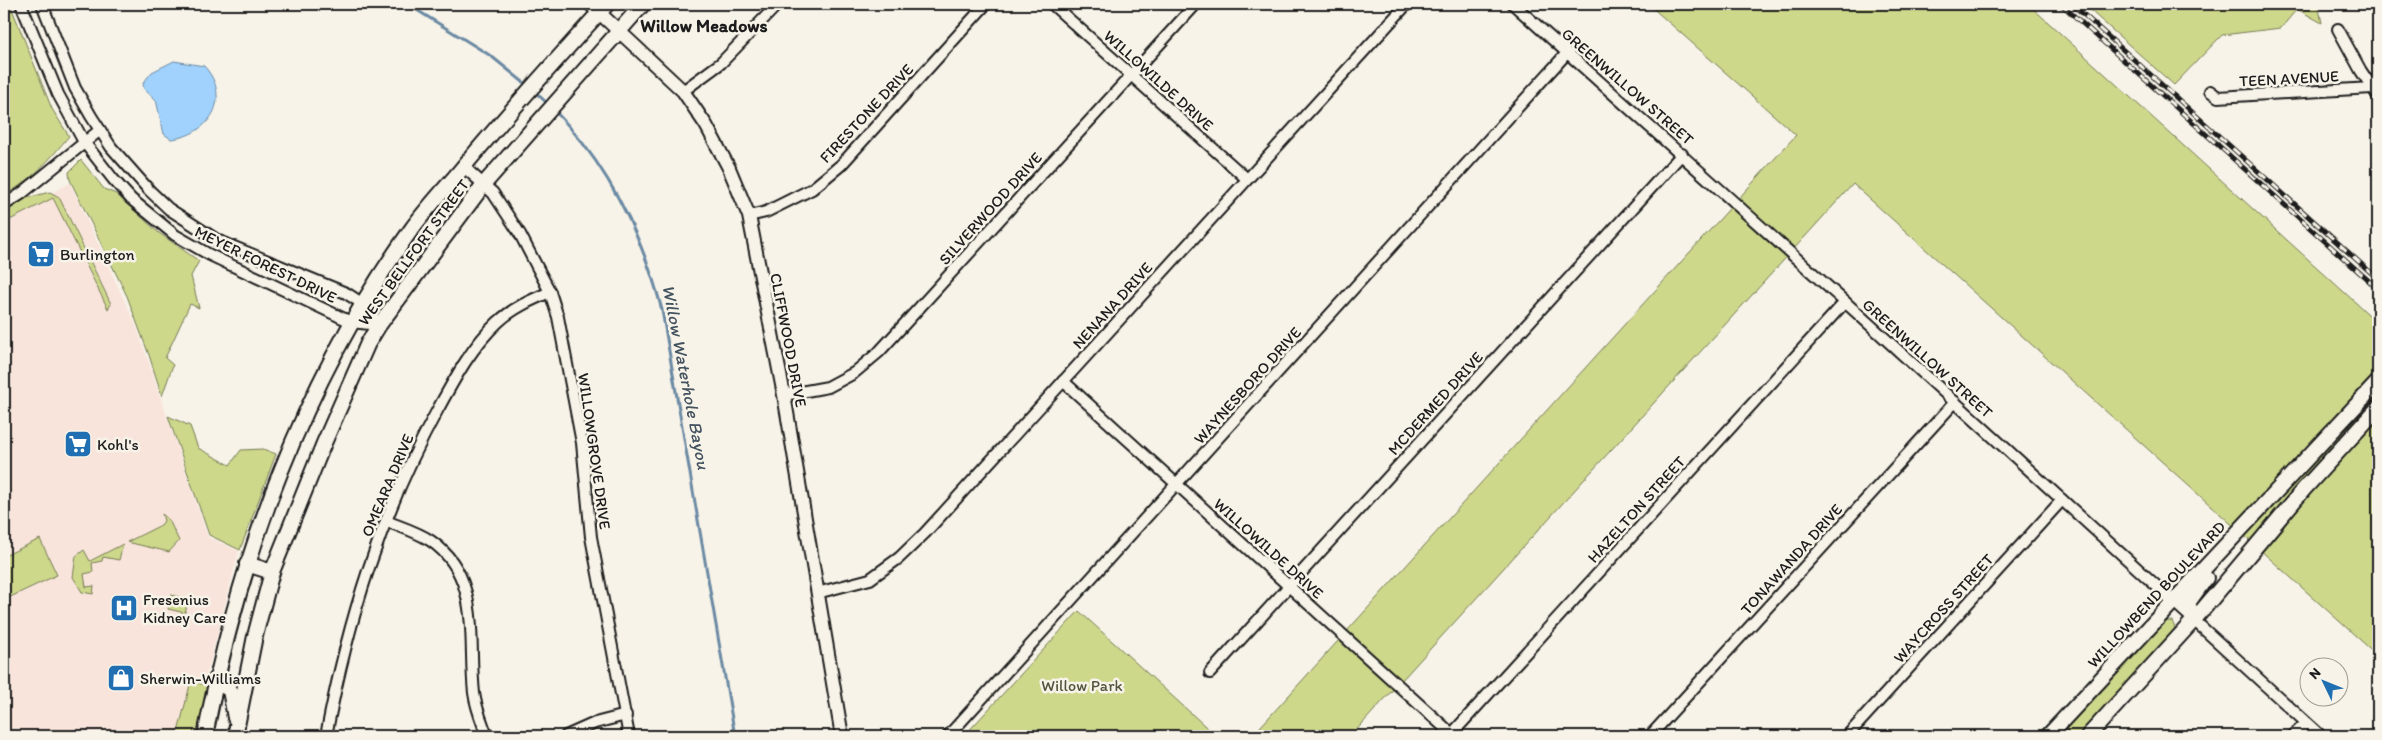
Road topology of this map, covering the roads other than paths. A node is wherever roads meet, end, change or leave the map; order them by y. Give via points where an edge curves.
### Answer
1 (21, 4) edge
2 (42, 4) edge
3 (643, 4) edge
4 (778, 4) edge
5 (986, 4) edge
6 (1052, 4) edge
7 (1196, 4) edge
8 (1407, 4) edge
9 (1513, 4) edge
10 (599, 6) edge
11 (620, 29) junction
12 (2338, 29) dead end
13 (56, 42) junction
14 (39, 48) junction
15 (1568, 54) junction
16 (1131, 75) junction
17 (684, 91) junction
18 (2210, 91) dead end
19 (2375, 92) edge
20 (100, 130) junction
21 (84, 142) junction
22 (1682, 154) junction
23 (464, 166) junction
24 (1247, 179) junction
25 (484, 184) junction
26 (4, 206) edge
27 (749, 216) junction
28 (217, 240) junction
29 (210, 255) junction
30 (550, 292) junction
31 (1845, 302) junction
32 (363, 304) junction
33 (352, 322) junction
34 (379, 325) junction
35 (1063, 381) junction
36 (2378, 382) edge
37 (784, 395) junction
38 (1955, 402) junction
39 (2378, 408) edge
40 (2291, 477) junction
41 (1177, 485) junction
42 (2304, 489) junction
43 (2062, 500) junction
44 (386, 522) junction
45 (2228, 543) junction
46 (247, 564) junction
47 (272, 572) junction
48 (1289, 586) junction
49 (817, 593) junction
50 (2173, 601) junction
51 (2194, 620) junction
52 (1210, 672) dead end
53 (215, 682) junction
54 (626, 715) junction
55 (2306, 723) junction
56 (205, 736) edge
57 (235, 736) edge
58 (326, 736) edge
59 (488, 736) edge
60 (566, 736) edge
61 (629, 736) edge
62 (842, 736) edge
63 (948, 736) edge
64 (1452, 736) edge
65 (1650, 736) edge
66 (1847, 736) edge
67 (2048, 736) edge
68 (2088, 736) edge
69 (2293, 736) edge
70 (2321, 736) edge

1 - 14 street, MEYER FOREST DRIVE
2 - 13 street, MEYER FOREST DRIVE
3 - 11 main road, WEST BELLFORT STREET
4 - 17 street via 721,63
5 - 27 street, FIRESTONE DRIVE via 841,165 812,189 766,212
6 - 16 street, WILLOWILDE DRIVE
7 - 16 street, SILVERWOOD DRIVE
8 - 24 street, NENANA DRIVE
9 - 15 street, GREENWILLOW STREET
10 - 11 street, CLIFFWOOD DRIVE
10 - 23 main road, WEST BELLFORT STREET
11 - 17 street, CLIFFWOOD DRIVE
11 - 25 main road, WEST BELLFORT STREET
12 - 19 street
13 - 14 street
13 - 20 street, MEYER FOREST DRIVE via 75,88
14 - 21 street, MEYER FOREST DRIVE via 58,94
15 - 22 street, GREENWILLOW STREET
15 - 41 street, WAYNESBORO DRIVE
16 - 24 street, WILLOWILDE DRIVE
16 - 37 street, SILVERWOOD DRIVE via 879,352 854,373 828,387
17 - 27 street, CLIFFWOOD DRIVE via 729,168
18 - 19 street, TEEN AVENUE via 2218,97
20 - 21 street
20 - 28 street, MEYER FOREST DRIVE via 123,162 156,197 170,210
21 - 26 street
21 - 29 street, MEYER FOREST DRIVE via 131,199 175,235
22 - 31 street, GREENWILLOW STREET
22 - 48 street, MCDERMED DRIVE
23 - 25 street, WILLOWGROVE DRIVE
23 - 32 main road, WEST BELLFORT STREET via 411,229
24 - 35 street, NENANA DRIVE
25 - 30 street, WILLOWGROVE DRIVE via 520,234
25 - 34 main road, WEST BELLFORT STREET
27 - 37 street, CLIFFWOOD DRIVE
28 - 29 street
28 - 32 street, MEYER FOREST DRIVE via 346,293
29 - 33 street, MEYER FOREST DRIVE
30 - 44 street, OMEARA DRIVE via 510,311 471,354 419,444
30 - 54 street, WILLOWGROVE DRIVE via 569,368 582,443 591,537
31 - 38 street, GREENWILLOW STREET
31 - 64 street, HAZELTON STREET
32 - 33 main road, WEST BELLFORT STREET
32 - 34 street, MEYER FOREST DRIVE
33 - 34 street, MEYER FOREST DRIVE
33 - 46 main road, WEST BELLFORT STREET via 295,437
34 - 47 main road, WEST BELLFORT STREET via 324,443
35 - 41 street, WILLOWILDE DRIVE
35 - 49 street, NENANA DRIVE via 899,558 870,579
36 - 40 main road, WILLOWBEND BOULEVARD
37 - 49 street, CLIFFWOOD DRIVE
38 - 43 street, GREENWILLOW STREET
38 - 65 street, TONAWANDA DRIVE
39 - 42 main road
40 - 42 main road
40 - 45 main road, WILLOWBEND BOULEVARD
41 - 48 street, WILLOWILDE DRIVE
41 - 63 street, WAYNESBORO DRIVE
42 - 51 main road
43 - 50 street, GREENWILLOW STREET
43 - 66 street, WAYCROSS STREET
44 - 58 street, OMEARA DRIVE via 346,639
44 - 59 street via 430,541 444,552 465,584 469,601 474,692
45 - 50 main road, WILLOWBEND BOULEVARD
45 - 51 main road via 2189,602
46 - 47 main road
46 - 53 main road, WEST BELLFORT STREET
47 - 57 main road, WEST BELLFORT STREET
48 - 52 street, MCDERMED DRIVE
48 - 64 street, WILLOWILDE DRIVE
49 - 62 street, CLIFFWOOD DRIVE
50 - 51 street, GREENWILLOW STREET
50 - 67 main road, WILLOWBEND BOULEVARD
51 - 55 street, GREENWILLOW STREET
51 - 68 main road
53 - 56 main road, WEST BELLFORT STREET
53 - 57 main road via 230,690
54 - 60 street via 595,723
54 - 61 street, WILLOWGROVE DRIVE
55 - 69 street
55 - 70 street, GREENWILLOW STREET

